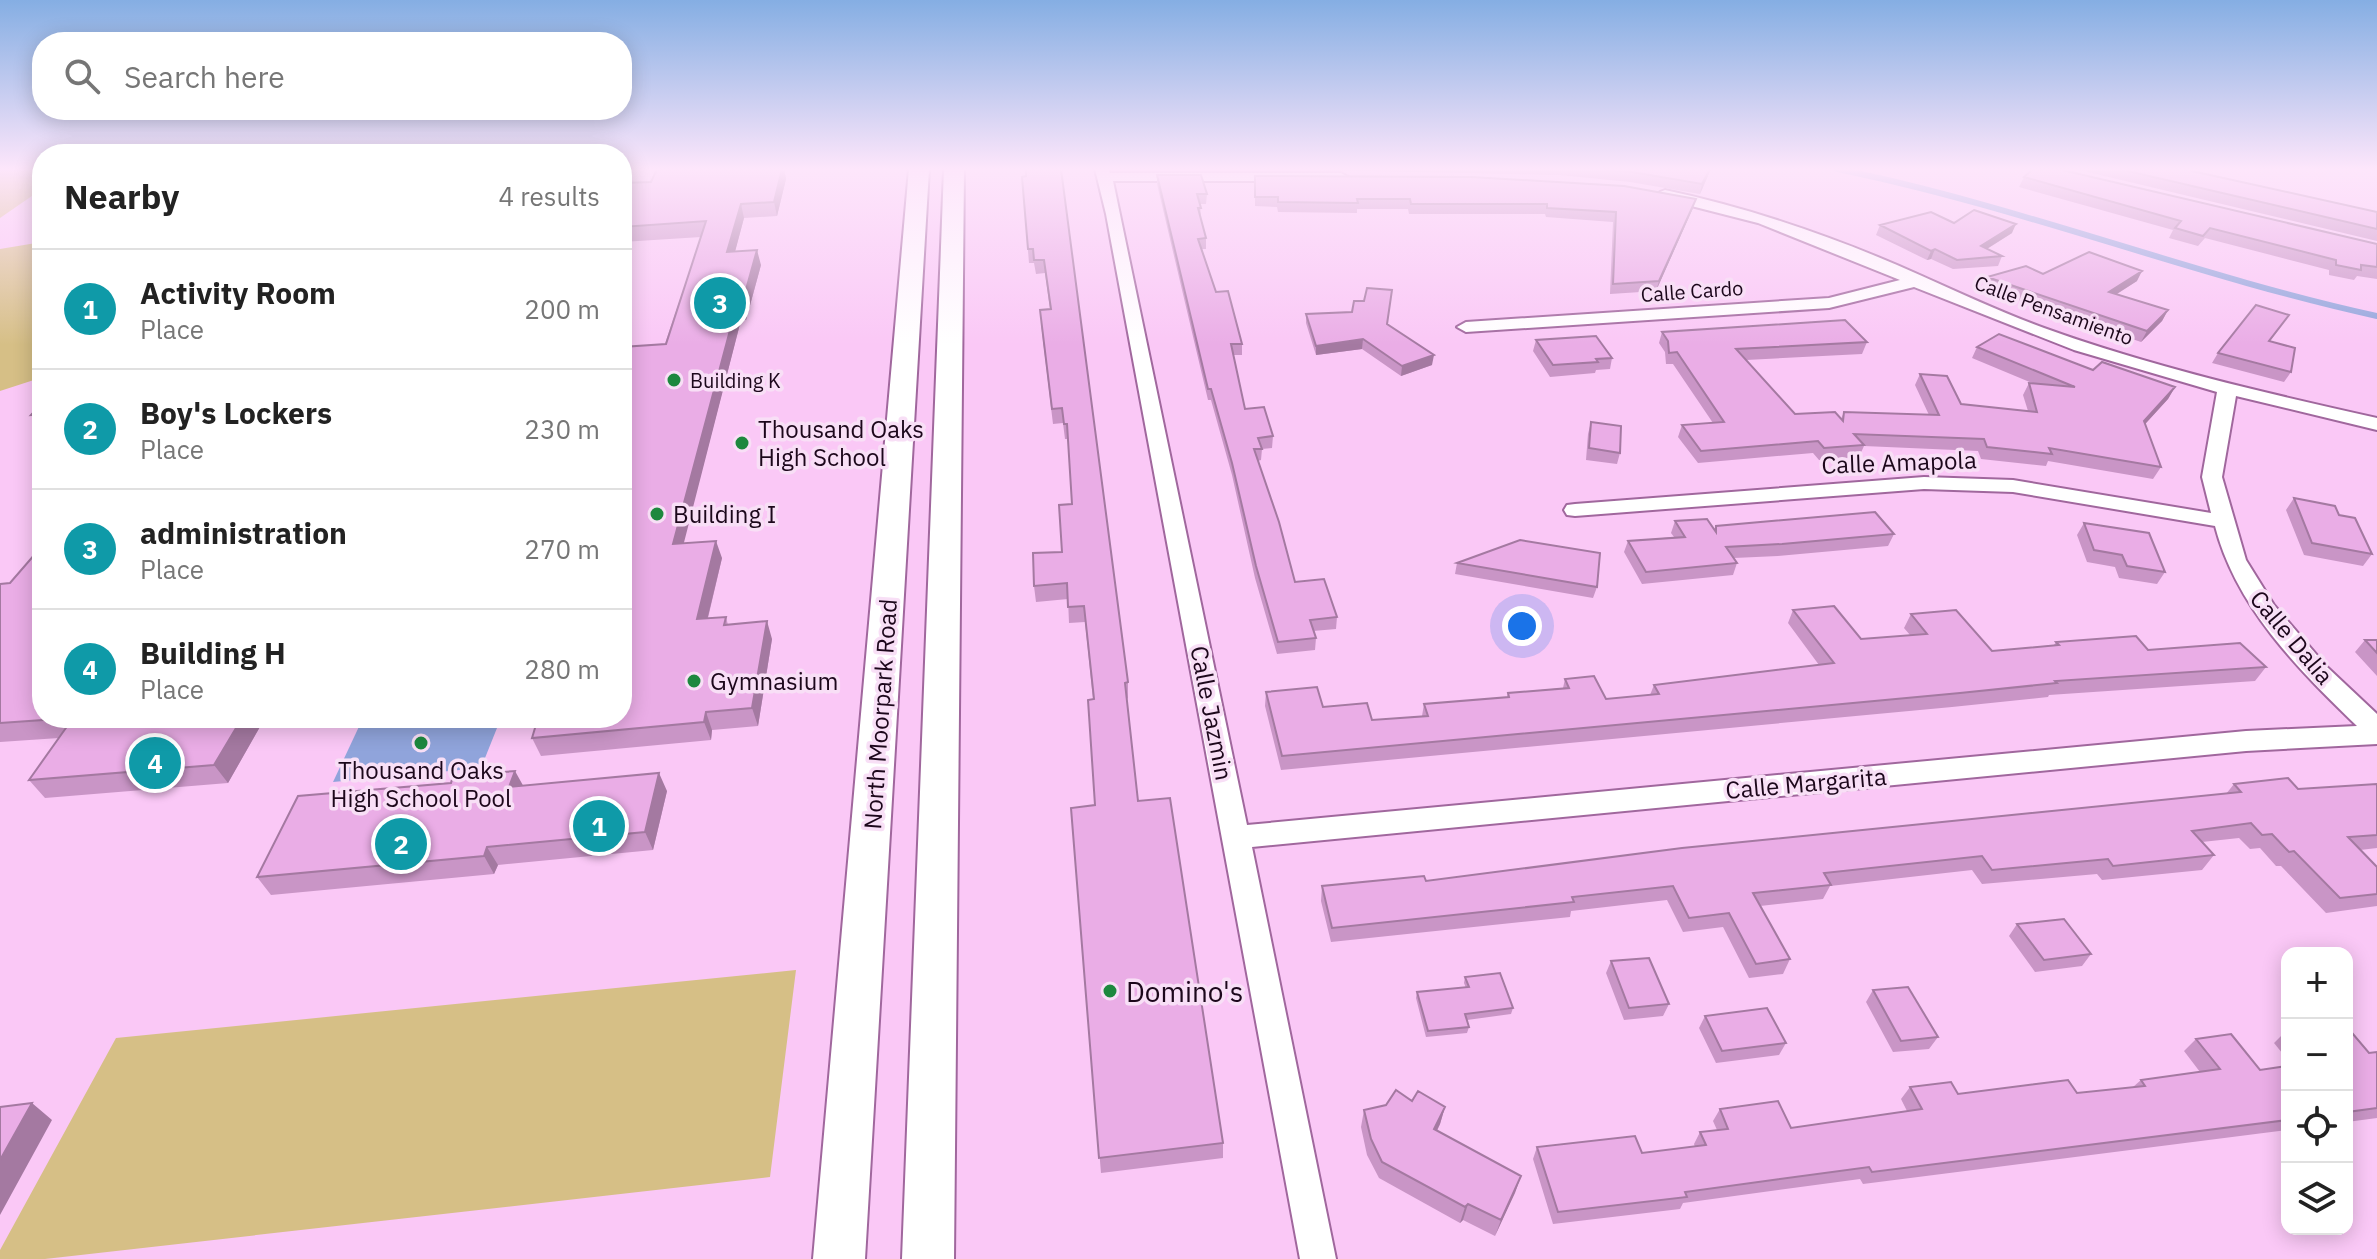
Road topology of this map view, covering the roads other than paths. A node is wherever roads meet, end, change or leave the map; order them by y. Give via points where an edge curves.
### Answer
1 (915, 228) edge
2 (953, 228) edge
3 (1117, 228) edge
4 (1790, 228) edge
5 (1918, 280) junction
6 (1466, 327) dead end
7 (2227, 390) junction
8 (2377, 424) edge
9 (1575, 510) dead end
10 (2222, 521) junction
11 (2377, 732) edge
12 (1236, 837) junction
13 (839, 1259) edge
14 (928, 1259) edge
15 (1318, 1259) edge

1 - 13 main road, North Moorpark Road
2 - 14 main road
3 - 12 street, Calle Jazmin
4 - 5 street, Calle Pensamiento
5 - 6 street, Calle Cardo via 1829,303
5 - 7 street, Calle Pensamiento via 2038,332
7 - 8 street, Calle Pensamiento
7 - 10 street, Calle Dalia via 2212,477
9 - 10 street, Calle Amapola via 1924,483 2013,486
10 - 11 street, Calle Dalia via 2235,560 2265,610
11 - 12 street, Calle Margarita
12 - 15 street, Calle Jazmin

